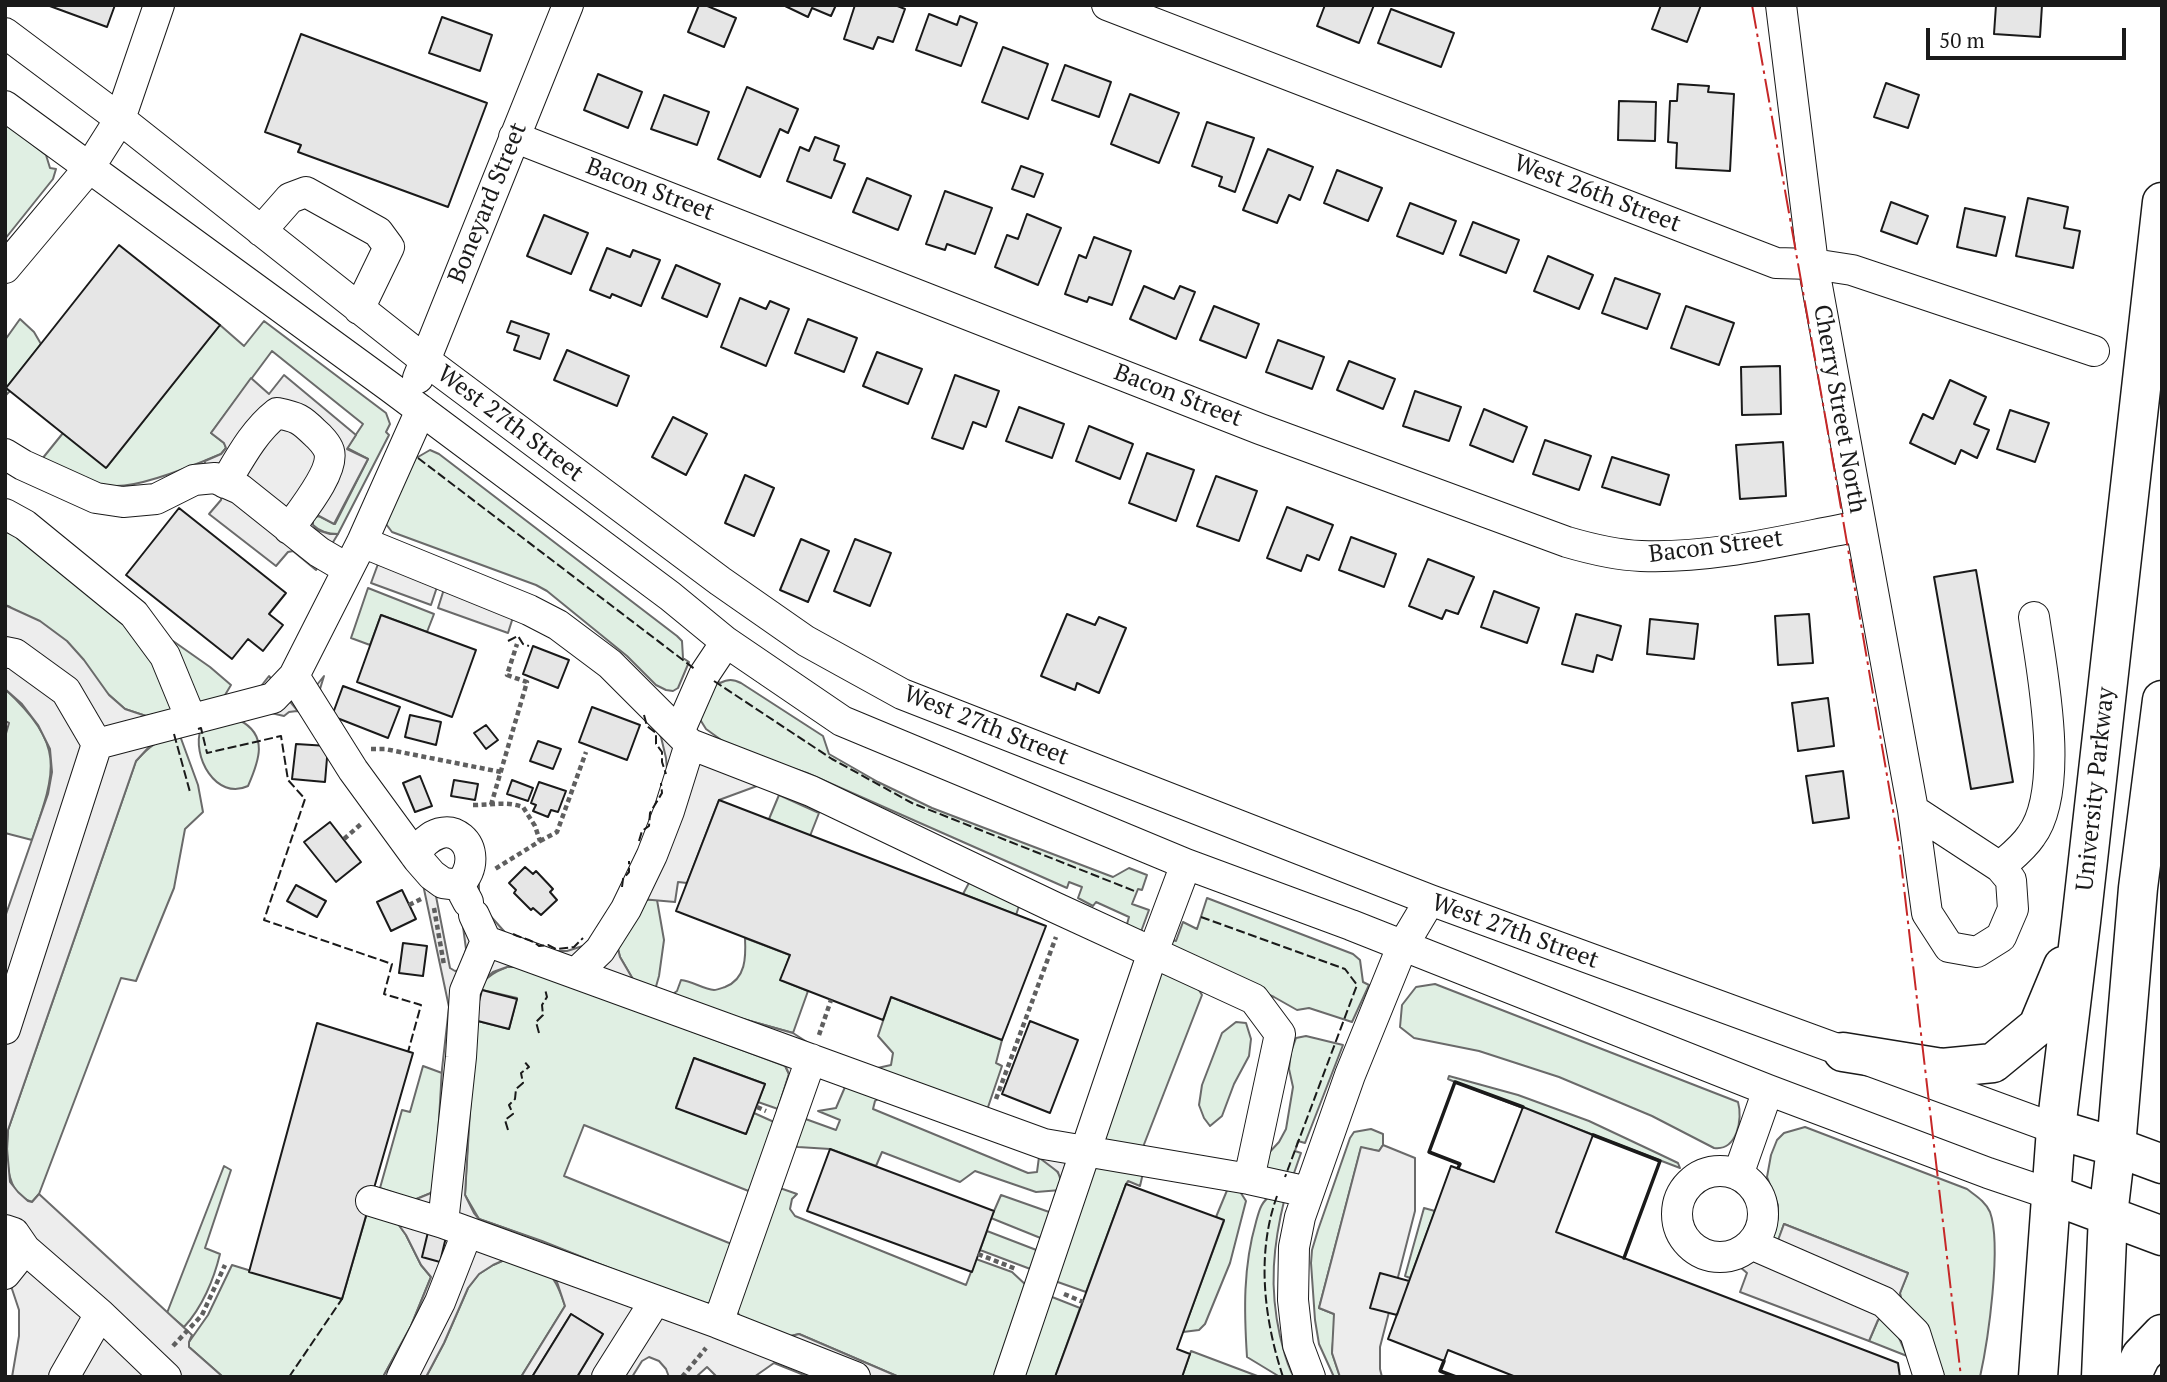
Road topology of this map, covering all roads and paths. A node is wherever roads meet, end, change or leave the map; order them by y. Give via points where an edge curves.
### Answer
1 (159, 5) edge
2 (568, 5) edge
3 (1107, 5) edge
4 (1781, 5) edge
5 (5, 33) edge
6 (5, 106) edge
7 (121, 119) junction
8 (514, 137) junction
9 (89, 168) junction
10 (2162, 202) edge
11 (261, 231) junction
12 (1813, 264) junction
13 (5, 268) edge
14 (359, 309) junction
15 (2094, 351) dead end
16 (426, 361) junction
17 (414, 405) junction
18 (5, 454) edge
19 (225, 483) junction
20 (5, 514) edge
21 (1860, 526) junction
22 (289, 529) junction
23 (362, 542) junction
24 (348, 569) junction
25 (2034, 617) dead end
26 (726, 642) junction
27 (517, 644) dead end
28 (5, 652) edge
29 (294, 676) junction
30 (2162, 700) edge
31 (191, 719) junction
32 (684, 738) junction
33 (97, 744) junction
34 (341, 751) junction
35 (586, 752) dead end
36 (501, 772) junction
37 (473, 805) dead end
38 (491, 806) junction
39 (1913, 810) junction
40 (540, 841) junction
41 (2162, 841) edge
42 (421, 862) junction
43 (1186, 864) junction
44 (2000, 867) junction
45 (2138, 888) junction
46 (1430, 900) junction
47 (471, 904) junction
48 (1066, 912) junction
49 (2081, 922) junction
50 (1402, 947) junction
51 (1153, 951) junction
52 (576, 973) junction
53 (831, 1000) dead end
54 (463, 1006) junction
55 (5, 1029) edge
56 (1843, 1052) junction
57 (811, 1059) junction
58 (1768, 1090) junction
59 (987, 1123) junction
60 (2056, 1129) junction
61 (2116, 1147) junction
62 (1085, 1153) junction
63 (2162, 1164) edge
64 (1738, 1175) junction
65 (1249, 1179) junction
66 (1308, 1192) junction
67 (2050, 1194) junction
68 (371, 1201) dead end
69 (2108, 1215) junction
70 (455, 1228) junction
71 (2162, 1236) edge
72 (15, 1239) edge
73 (1751, 1244) junction
74 (225, 1265) dead end
75 (5, 1274) edge
76 (655, 1301) junction
77 (100, 1314) junction
78 (718, 1323) junction
79 (2162, 1334) edge
80 (160, 1371) edge
81 (64, 1377) edge
82 (402, 1377) edge
83 (607, 1377) edge
84 (682, 1377) edge
85 (855, 1377) edge
86 (1009, 1377) edge
87 (1310, 1377) edge
88 (1929, 1377) edge
89 (2038, 1377) edge
90 (2101, 1377) edge
91 (2131, 1377) edge

1 - 7 street
2 - 8 street, Boneyard Street
3 - 12 street, West 26th Street via 1776,263
4 - 12 street, Cherry Street North
5 - 7 street, West 27th Street
6 - 9 street, West 27th Street
7 - 9 street
7 - 11 street, West 27th Street
8 - 16 street, Boneyard Street
8 - 21 street, Bacon Street via 1260,429 1567,542 1602,552 1675,556
9 - 13 street
9 - 17 street, West 27th Street
10 - 49 main road, University Parkway
11 - 14 street, West 27th Street
11 - 14 street via 290,198 306,192 378,232 389,247
12 - 15 street, West 26th Street via 1852,270
12 - 21 street, Cherry Street North
14 - 16 street, West 27th Street
16 - 17 street, Boneyard Street
16 - 46 street, West 27th Street via 752,604 806,641 902,694
17 - 23 street, Boneyard Street
17 - 26 street, West 27th Street
18 - 19 street via 96,498 123,502 156,499 194,480 215,478
19 - 22 street via 240,489
19 - 22 street via 266,422 277,413 298,418 329,450 329,465
20 - 31 street via 35,532 134,614 166,656
21 - 39 street, Cherry Street North
22 - 24 street
23 - 24 street, Boneyard Street
23 - 32 street via 558,625 610,664
24 - 29 street, Boneyard Street
25 - 44 street via 2050,740 2046,800 2032,836
26 - 32 street via 704,676
26 - 43 street, West 27th Street via 842,721
27 - 36 path via 508,675 527,682
28 - 33 street via 15,654 66,691
29 - 31 street via 273,698
29 - 34 street
30 - 45 main road
31 - 33 street
32 - 48 street via 811,791
32 - 52 street via 669,811 652,855 600,950
33 - 55 street
34 - 36 path via 385,749
34 - 42 street
35 - 40 path via 557,832
36 - 38 path
37 - 38 path
38 - 40 path via 508,802 523,807
39 - 44 street
39 - 44 street, Cherry Street North via 1927,914 1949,947 1977,952 2001,937 2013,909 2011,880
40 - 47 path via 478,880
41 - 45 street
42 - 47 street
42 - 47 street via 428,839 440,832 463,838 469,848
42 - 54 path via 445,970 453,995
43 - 50 street, West 27th Street
43 - 51 street
45 - 61 main road
46 - 50 street
46 - 56 street, West 27th Street
47 - 52 street
47 - 54 street
48 - 51 street
48 - 59 path
49 - 56 main road via 2038,1026 1993,1063 1942,1068
49 - 60 main road, University Parkway
50 - 58 street, West 27th Street
50 - 66 street
51 - 62 street
51 - 65 street via 1254,999 1280,1034
52 - 57 street
53 - 57 path
54 - 70 street
56 - 60 street, West 27th Street
57 - 59 street
57 - 78 street
58 - 64 street
58 - 67 street, West 27th Street
59 - 62 street
60 - 61 main road, West 27th Street
60 - 67 main road, University Parkway
61 - 63 main road, West 27th Street
61 - 69 main road
62 - 65 street
62 - 86 street
64 - 73 street via 1758,1193 1762,1206 1763,1220
64 - 73 street via 1723,1171 1695,1179 1678,1203 1677,1218 1689,1244 1713,1257 1727,1257
65 - 66 street
66 - 87 street via 1294,1247 1293,1290 1298,1345
67 - 69 main road
67 - 89 main road, University Parkway
68 - 70 street
69 - 71 main road
69 - 90 main road
70 - 76 street
70 - 82 street via 440,1302
72 - 75 street
72 - 77 street
73 - 88 street via 1884,1302 1916,1333
74 - 80 path via 202,1315
76 - 78 street
76 - 83 street
77 - 80 street
77 - 81 street
78 - 84 path via 704,1352
78 - 85 street
79 - 91 main road via 2141,1356

